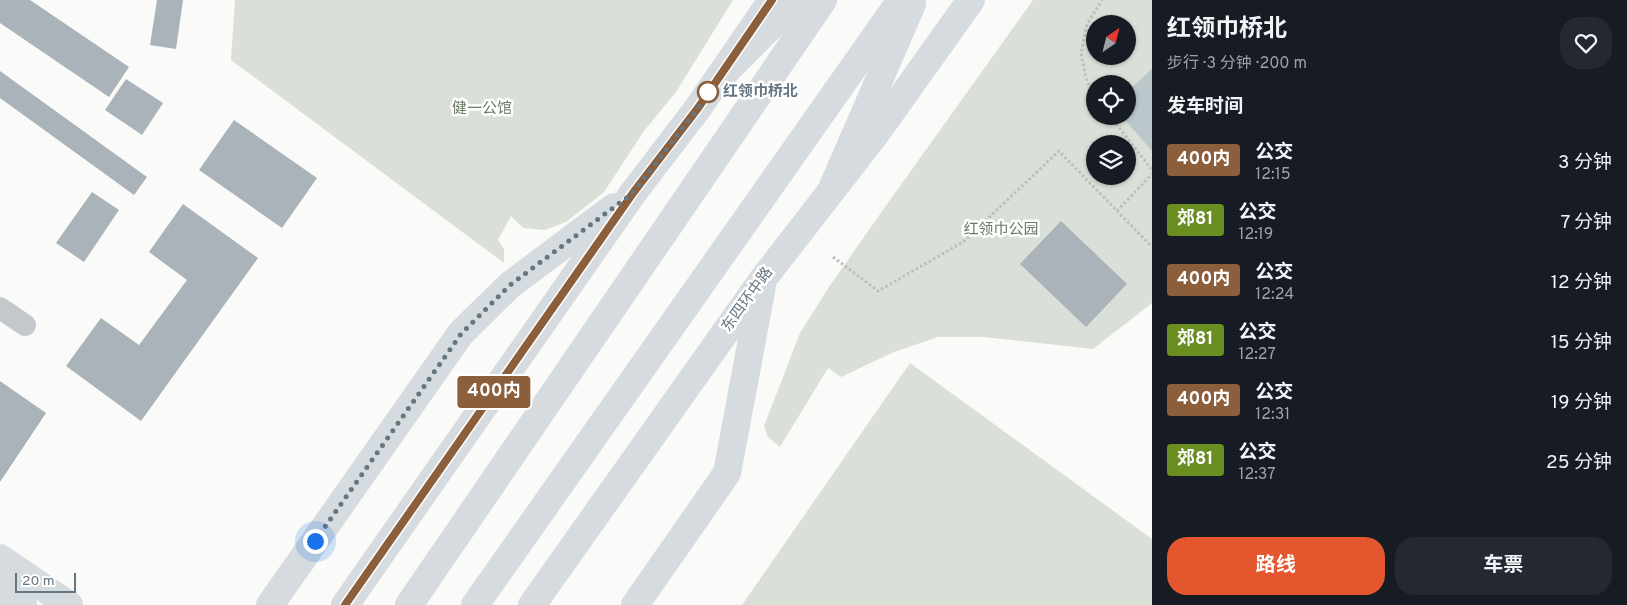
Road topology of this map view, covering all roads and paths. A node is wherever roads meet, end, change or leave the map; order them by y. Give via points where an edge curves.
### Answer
1 (772, 0) edge
2 (797, 0) edge
3 (823, 0) edge
4 (901, 0) edge
5 (914, 0) edge
6 (971, 0) edge
7 (1102, 0) edge
8 (1086, 78) edge
9 (717, 80) junction
10 (1117, 125) edge
11 (1152, 172) edge
12 (831, 191) junction
13 (633, 193) junction
14 (1117, 211) junction
15 (1152, 247) edge
16 (833, 257) dead end
17 (763, 279) junction
18 (0, 308) edge
19 (24, 325) dead end
20 (0, 558) edge
21 (0, 589) edge
22 (23, 605) edge
23 (69, 605) edge
24 (270, 605) edge
25 (346, 605) edge
26 (409, 605) edge
27 (475, 605) edge
28 (532, 605) edge
29 (634, 605) edge

1 - 9 main road
2 - 9 main road
3 - 26 main road
4 - 27 main road
5 - 12 main road
6 - 12 main road, 东四环中路
7 - 8 path via 1087,24 1082,53
9 - 13 main road
10 - 11 path
11 - 14 path
12 - 17 main road, 东四环中路
13 - 24 main road via 510,285 461,334
13 - 25 main road
14 - 15 path
14 - 16 path via 1058,151 963,242 878,291
17 - 28 main road, 东四环中路
17 - 29 main road via 727,473
18 - 19 street
20 - 23 main road
21 - 22 main road

